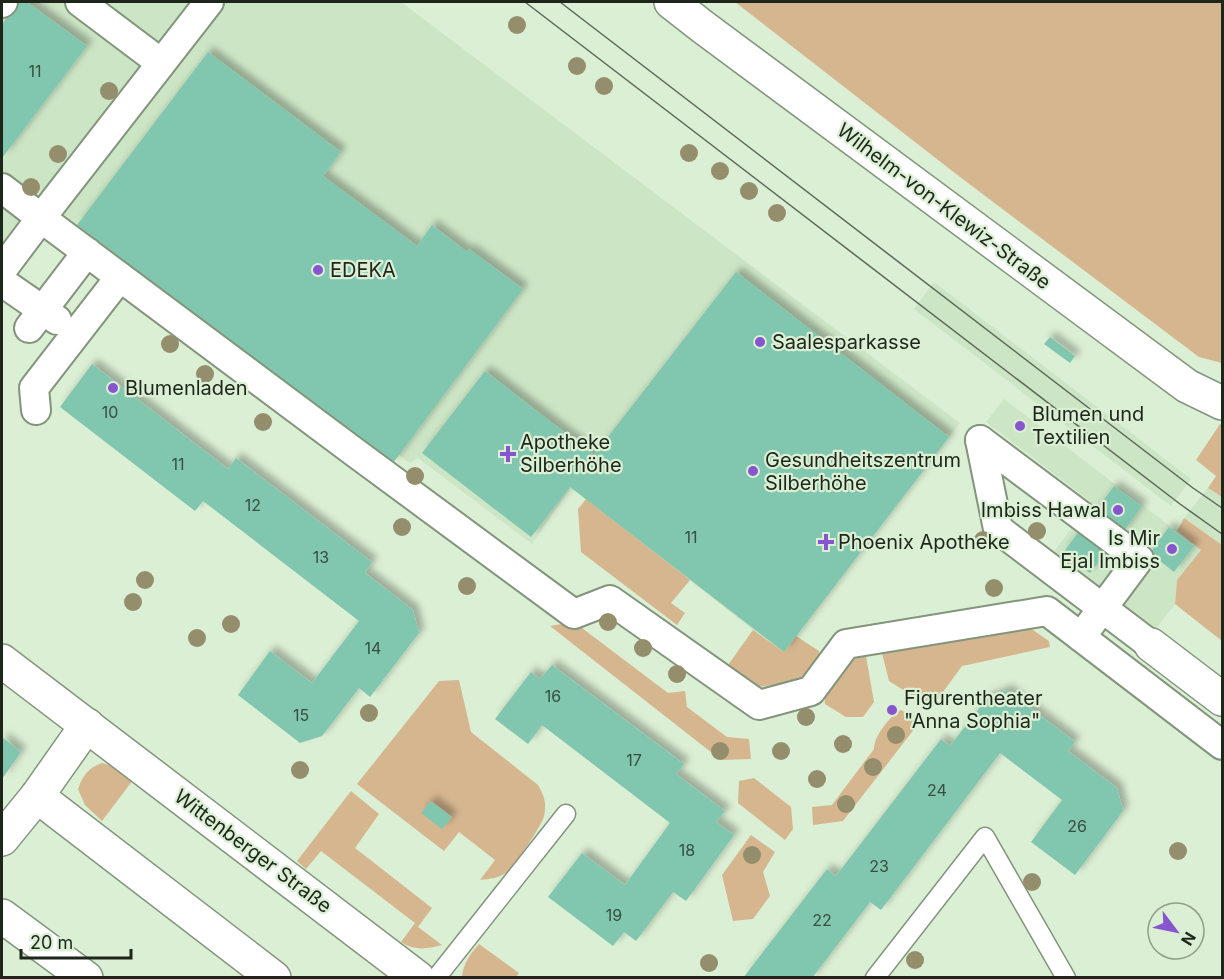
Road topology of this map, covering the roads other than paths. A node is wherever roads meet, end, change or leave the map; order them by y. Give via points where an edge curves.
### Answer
1 (80, 2) edge
2 (209, 2) edge
3 (671, 2) edge
4 (161, 63) junction
5 (2, 188) edge
6 (41, 218) junction
7 (87, 252) junction
8 (2, 270) edge
9 (120, 277) junction
10 (2, 282) edge
11 (36, 319) junction
12 (76, 334) junction
13 (1222, 403) edge
14 (36, 410) dead end
15 (1103, 608) junction
16 (1081, 637) junction
17 (1151, 645) joint
18 (2, 661) edge
19 (1222, 699) edge
20 (87, 725) junction
21 (1222, 745) edge
22 (37, 796) junction
23 (566, 814) dead end
24 (2, 839) edge
25 (2, 916) edge
26 (86, 978) edge
27 (274, 978) edge
28 (418, 978) edge
29 (436, 978) edge
30 (875, 978) edge
31 (1066, 978) edge

1 - 4 street
2 - 4 street
3 - 13 street, Wilhelm-von-Klewiz-Straße via 1187,386
4 - 6 street
5 - 6 street
6 - 7 street
6 - 8 street
7 - 9 street
7 - 11 street
9 - 12 street
9 - 16 street via 574,614 610,600 759,705 811,692 846,644 1047,611
10 - 11 street
11 - 12 street
12 - 14 street via 34,388
15 - 15 street via 998,529 980,440 1139,559
15 - 16 street
15 - 17 street
16 - 21 street
17 - 19 street
18 - 20 street, Wittenberger Straße
20 - 22 street
20 - 28 street, Wittenberger Straße
22 - 24 street
22 - 27 street
23 - 29 lane
25 - 26 street
30 - 31 lane via 985,837

